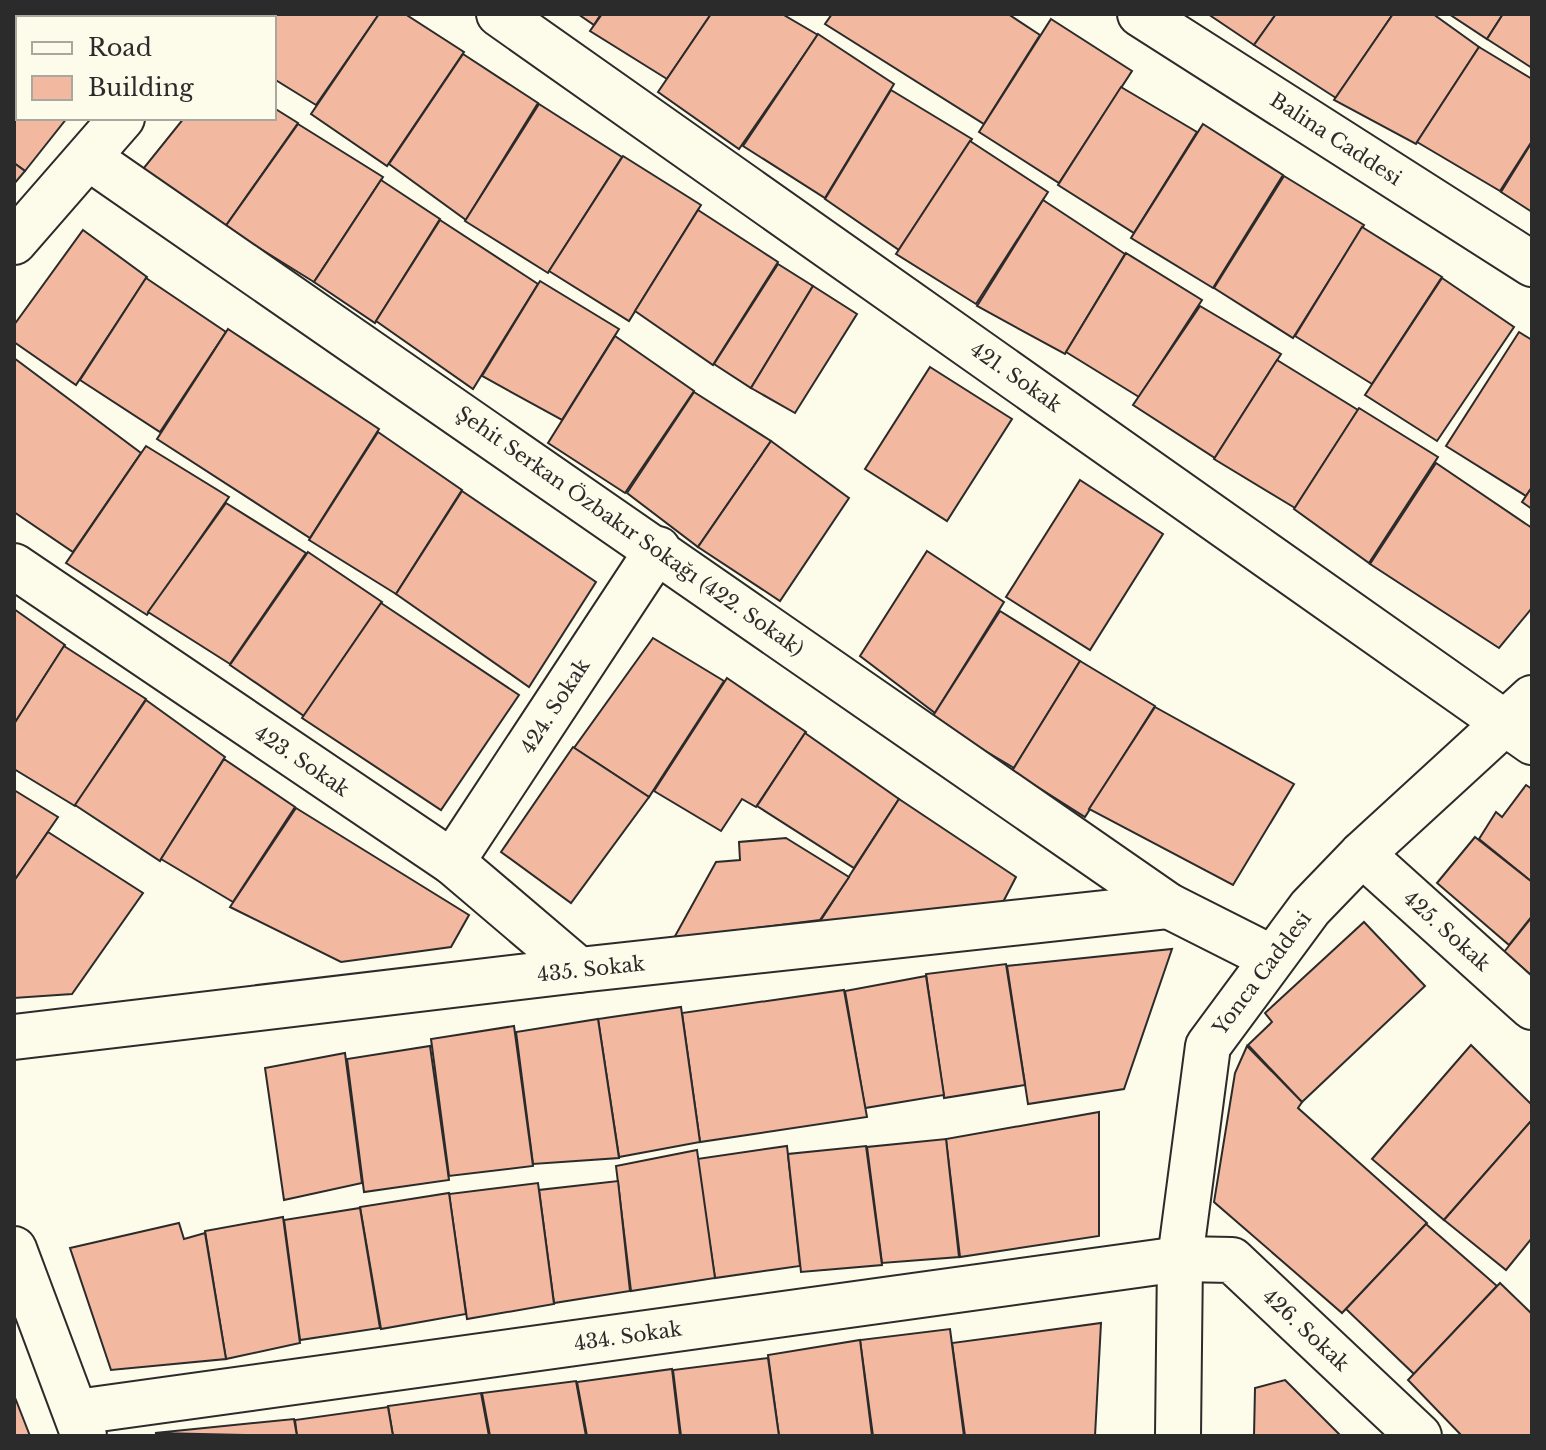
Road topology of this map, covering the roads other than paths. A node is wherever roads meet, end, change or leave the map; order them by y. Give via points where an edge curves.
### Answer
1 (499, 14) edge
2 (1140, 14) edge
3 (120, 120) edge
4 (89, 158) junction
5 (14, 242) edge
6 (1532, 264) edge
7 (658, 549) junction
8 (14, 566) edge
9 (1524, 720) edge
10 (1362, 854) junction
11 (452, 862) junction
12 (1169, 906) junction
13 (1272, 958) junction
14 (579, 970) junction
15 (1532, 1007) edge
16 (14, 1037) edge
17 (14, 1249) edge
18 (1180, 1259) junction
19 (80, 1424) edge
20 (1178, 1436) edge
21 (1419, 1436) edge

1 - 9 street, 421. Sokak
2 - 6 street, Balina Caddesi
3 - 4 street
4 - 5 street
4 - 7 street, Şehit Serkan Özbakır Sokağı (422. Sokak)
7 - 11 street, 424. Sokak
7 - 12 street, Şehit Serkan Özbakır Sokağı (422. Sokak)
8 - 11 street, 423. Sokak
9 - 10 street, Yonca Caddesi
10 - 13 street, Yonca Caddesi
10 - 15 street, 425. Sokak
11 - 14 street, 423. Sokak
12 - 13 street, Şehit Serkan Özbakır Sokağı (422. Sokak)
12 - 14 street, 435. Sokak
13 - 18 street, Yonca Caddesi via 1208,1046
14 - 16 street, 435. Sokak
17 - 19 street
18 - 19 street, 434. Sokak
18 - 20 street, Yonca Caddesi
18 - 21 street, 426. Sokak via 1232,1260

